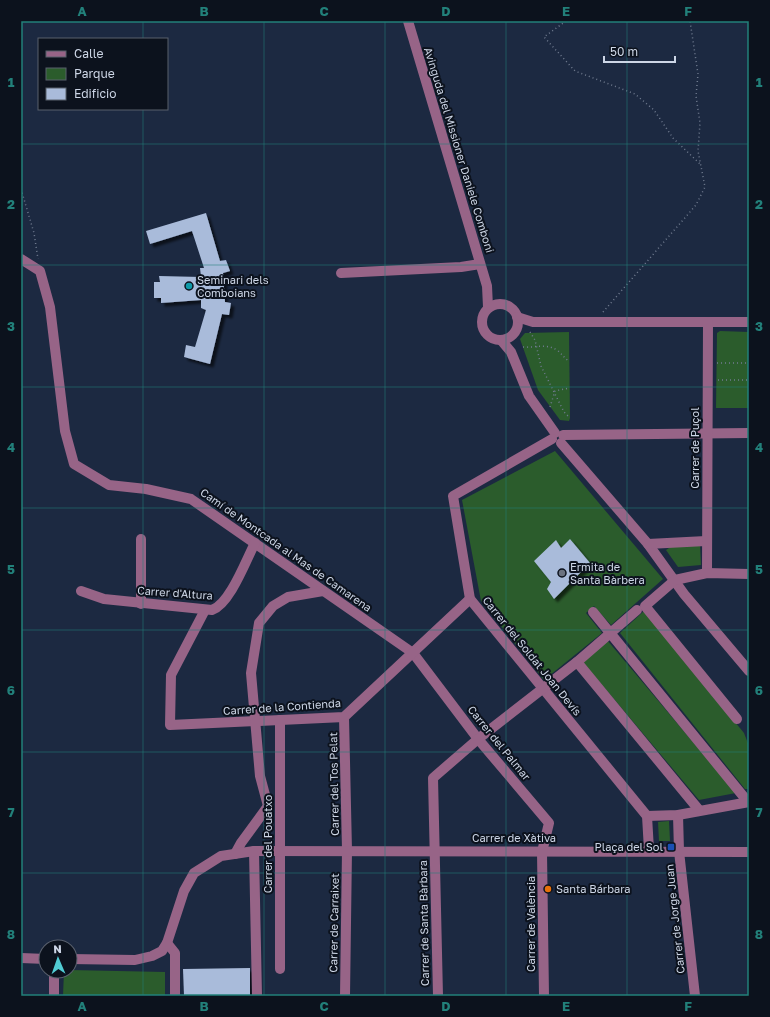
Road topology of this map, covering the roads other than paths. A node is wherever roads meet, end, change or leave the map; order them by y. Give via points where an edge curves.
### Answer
1 (408, 21) edge
2 (21, 259) edge
3 (480, 264) junction
4 (341, 273) dead end
5 (487, 286) junction
6 (505, 304) junction
7 (488, 307) junction
8 (517, 316) junction
9 (533, 322) junction
10 (708, 322) junction
11 (749, 322) edge
12 (514, 332) junction
13 (501, 340) junction
14 (511, 352) junction
15 (707, 433) junction
16 (749, 433) edge
17 (558, 437) junction
18 (141, 539) dead end
19 (706, 541) junction
20 (255, 543) junction
21 (648, 544) junction
22 (707, 574) junction
23 (749, 574) edge
24 (675, 580) junction
25 (323, 590) junction
26 (81, 591) dead end
27 (470, 599) junction
28 (140, 604) junction
29 (205, 610) junction
30 (637, 610) dead end
31 (593, 612) dead end
32 (610, 633) junction
33 (413, 653) junction
34 (577, 662) junction
35 (749, 671) edge
36 (542, 688) junction
37 (344, 717) junction
38 (737, 719) dead end
39 (280, 720) junction
40 (256, 721) junction
41 (478, 739) junction
42 (749, 802) edge
43 (699, 810) junction
44 (678, 815) junction
45 (647, 816) junction
46 (254, 850) junction
47 (347, 850) junction
48 (434, 850) junction
49 (649, 850) junction
50 (280, 851) junction
51 (679, 851) junction
52 (542, 852) junction
53 (749, 852) edge
54 (235, 854) junction
55 (167, 943) junction
56 (21, 958) edge
57 (38, 959) edge
58 (78, 959) edge
59 (280, 969) dead end
60 (54, 979) edge
61 (54, 996) edge
62 (175, 996) edge
63 (258, 996) edge
64 (344, 996) edge
65 (438, 996) edge
66 (544, 996) edge
67 (695, 996) edge

1 - 3 street, Avinguda del Missioner Daniele Comboni
2 - 20 street, Camí de Montcada al Mas de Camarena via 40,271 50,307 65,432 74,464 109,485 191,499
3 - 4 street
3 - 5 street, Avinguda del Missioner Daniele Comboni
5 - 6 street, Avinguda del Missioner Daniele Comboni via 496,298
5 - 7 street, Avinguda del Missioner Daniele Comboni
6 - 7 street via 499,303
6 - 8 street
7 - 13 street via 482,317 482,329 490,337
8 - 9 street
8 - 12 street
9 - 10 street
9 - 12 street
10 - 11 street
10 - 15 street, Carrer de Puçol
12 - 13 street
12 - 14 street
13 - 14 street
14 - 17 street via 528,396
15 - 16 street
15 - 17 street
15 - 19 street, Carrer de Puçol
17 - 21 street
17 - 27 street, Carrer del Soldat Joan Devís via 453,496
18 - 28 street
19 - 21 street
19 - 22 street, Carrer de Puçol
20 - 25 street, Camí de Montcada al Mas de Camarena
20 - 29 street, Carrer d'Altura via 218,608
21 - 24 street
22 - 23 street
22 - 24 street
24 - 35 street
24 - 38 street via 644,606
25 - 33 street, Camí de Montcada al Mas de Camarena
25 - 40 street via 288,598 273,606 259,623 251,673
26 - 28 street, Carrer d'Altura via 104,600
27 - 33 street, Carrer de la Contienda
27 - 36 street, Carrer del Soldat Joan Devís
28 - 29 street, Carrer d'Altura
29 - 40 street, Carrer de la Contienda via 171,675 170,725
30 - 32 street, Carrer de Santa Bàrbara
31 - 32 street
32 - 34 street, Carrer de Santa Bàrbara
32 - 42 street
33 - 37 street, Carrer de la Contienda
33 - 41 street, Carrer del Palmar
34 - 36 street, Carrer de Santa Bàrbara
34 - 43 street
36 - 41 street, Carrer de Santa Bàrbara
36 - 45 street, Carrer del Soldat Joan Devís
37 - 39 street, Carrer de la Contienda
37 - 47 street, Carrer del Tos Pelat
39 - 40 street, Carrer de la Contienda
39 - 50 street, Carrer del Pouatxo
40 - 54 street via 260,776 268,806
41 - 48 street, Carrer de Santa Bàrbara via 433,778
41 - 52 street, Carrer del Palmar via 550,823
42 - 43 street
43 - 44 street
44 - 45 street
44 - 51 street, Carrer de Jorge Juan
45 - 49 street
46 - 50 street, Carrer de Xàtiva
46 - 54 street, Carrer de Xàtiva
46 - 63 street, Carrer del Pouatxo
47 - 48 street, Carrer de Xàtiva
47 - 50 street, Carrer de Xàtiva
47 - 64 street, Carrer de Carraixet
48 - 52 street, Carrer de Xàtiva
48 - 65 street, Carrer de Santa Bàrbara
49 - 51 street, Carrer de Xàtiva
49 - 52 street, Carrer de Xàtiva
50 - 59 street, Carrer del Pouatxo
51 - 53 street, Carrer de Xàtiva
51 - 67 street, Carrer de Jorge Juan
52 - 66 street, Carrer de València
54 - 55 street, Carrer de Xàtiva via 221,856 194,873 184,891
55 - 58 street via 157,954 135,960
55 - 62 street via 175,953
56 - 57 street
60 - 61 street

